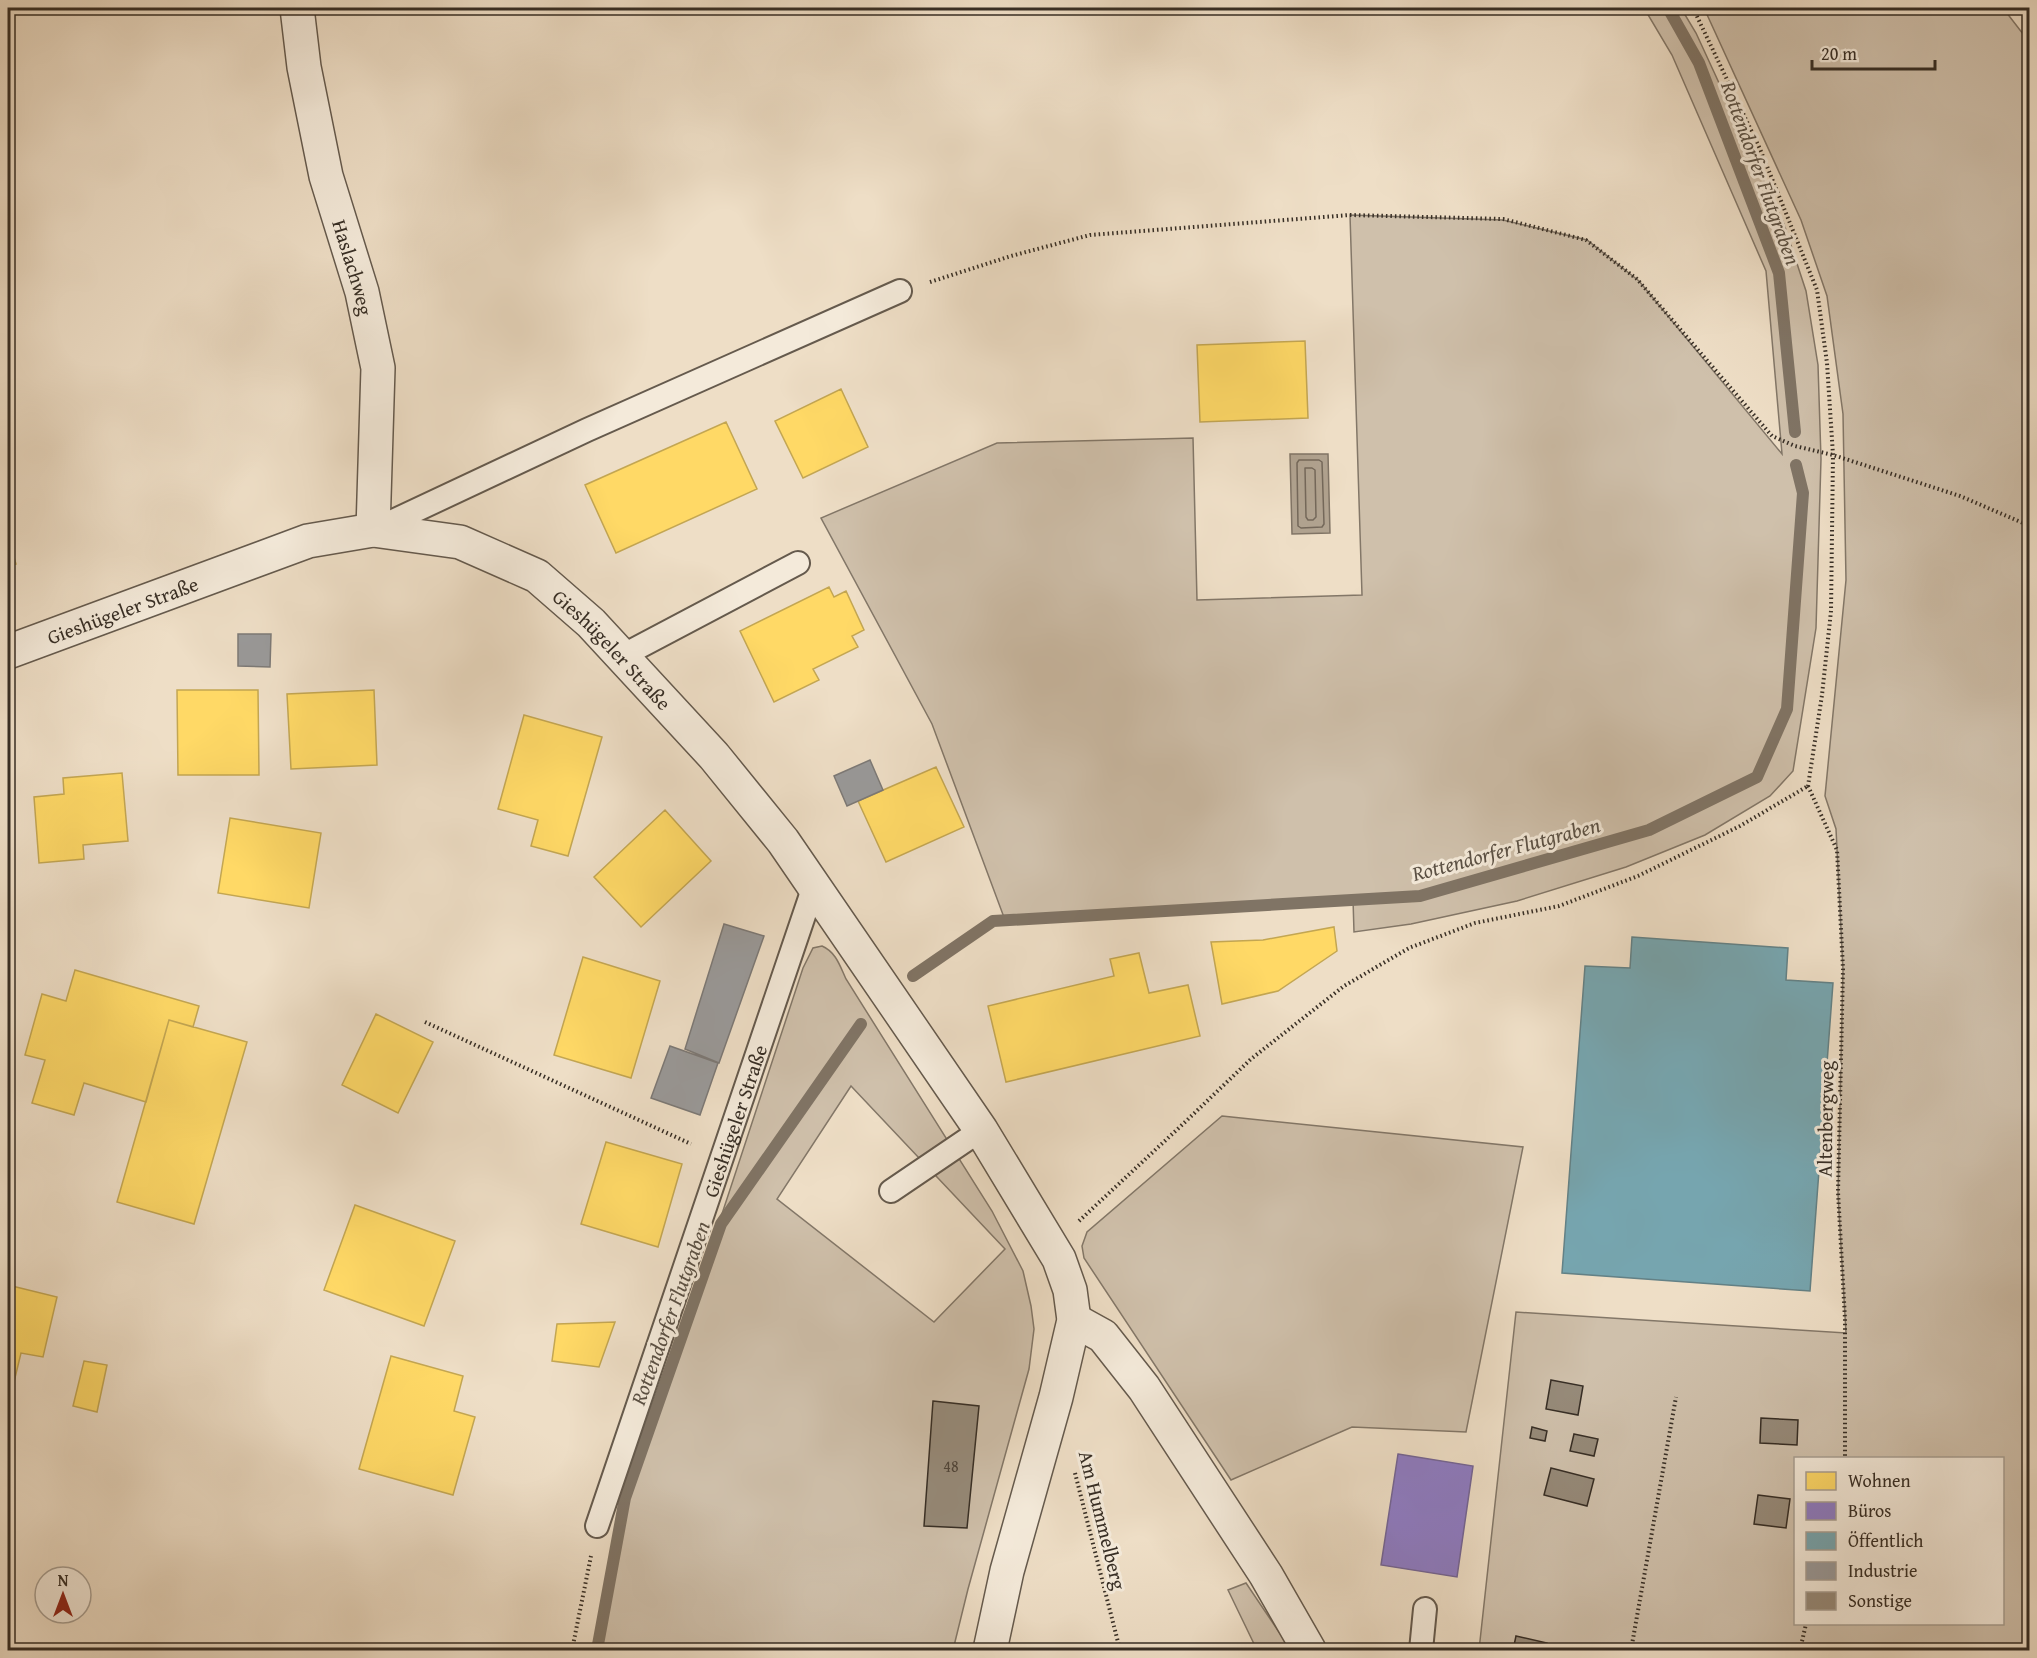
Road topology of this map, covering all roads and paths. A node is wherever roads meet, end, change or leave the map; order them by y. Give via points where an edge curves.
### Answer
1 (297, 8) edge
2 (1693, 8) edge
3 (900, 291) joint
4 (1833, 455) junction
5 (2030, 526) edge
6 (373, 530) junction
7 (798, 563) dead end
8 (8, 652) edge
9 (622, 656) junction
10 (1808, 786) junction
11 (814, 886) junction
12 (425, 1022) dead end
13 (981, 1130) junction
14 (691, 1144) dead end
15 (891, 1191) dead end
16 (1052, 1246) junction
17 (1072, 1305) junction
18 (1676, 1397) dead end
19 (1845, 1457) edge
20 (1074, 1466) dead end
21 (597, 1526) joint
22 (1425, 1609) dead end
23 (1806, 1625) edge
24 (572, 1650) edge
25 (990, 1650) edge
26 (1119, 1650) edge
27 (1309, 1650) edge
28 (1421, 1650) edge
29 (1631, 1650) edge
30 (1800, 1650) edge

1 - 6 street, Haslachweg via 304,67 326,176 362,292 378,368
2 - 4 path via 1760,149 1817,290
3 - 4 path via 1089,235 1350,215 1503,219 1586,240 1637,279 1772,436
3 - 6 lane, Gieshügeler Straße
4 - 5 path via 1960,496
4 - 10 path via 1831,610
6 - 8 street, Gieshügeler Straße via 308,541
6 - 9 street, Gieshügeler Straße via 460,542 537,576
7 - 9 lane
9 - 11 street, Gieshügeler Straße via 714,756
10 - 16 path via 1740,826 1638,876 1559,906 1475,923 1408,948 1344,986 1251,1059
10 - 19 path, Altenbergweg via 1837,850 1843,969 1838,1192 1845,1319
11 - 13 street, Gieshügeler Straße
11 - 21 lane, Gieshügeler Straße
12 - 14 path
13 - 15 lane
13 - 16 street, Gieshügeler Straße
16 - 17 street, Gieshügeler Straße
17 - 25 street via 1056,1397 1007,1571
17 - 27 street via 1103,1336 1144,1388 1266,1575
18 - 29 path
20 - 26 path, Am Hummelberg
21 - 24 path
22 - 28 lane
23 - 30 path

